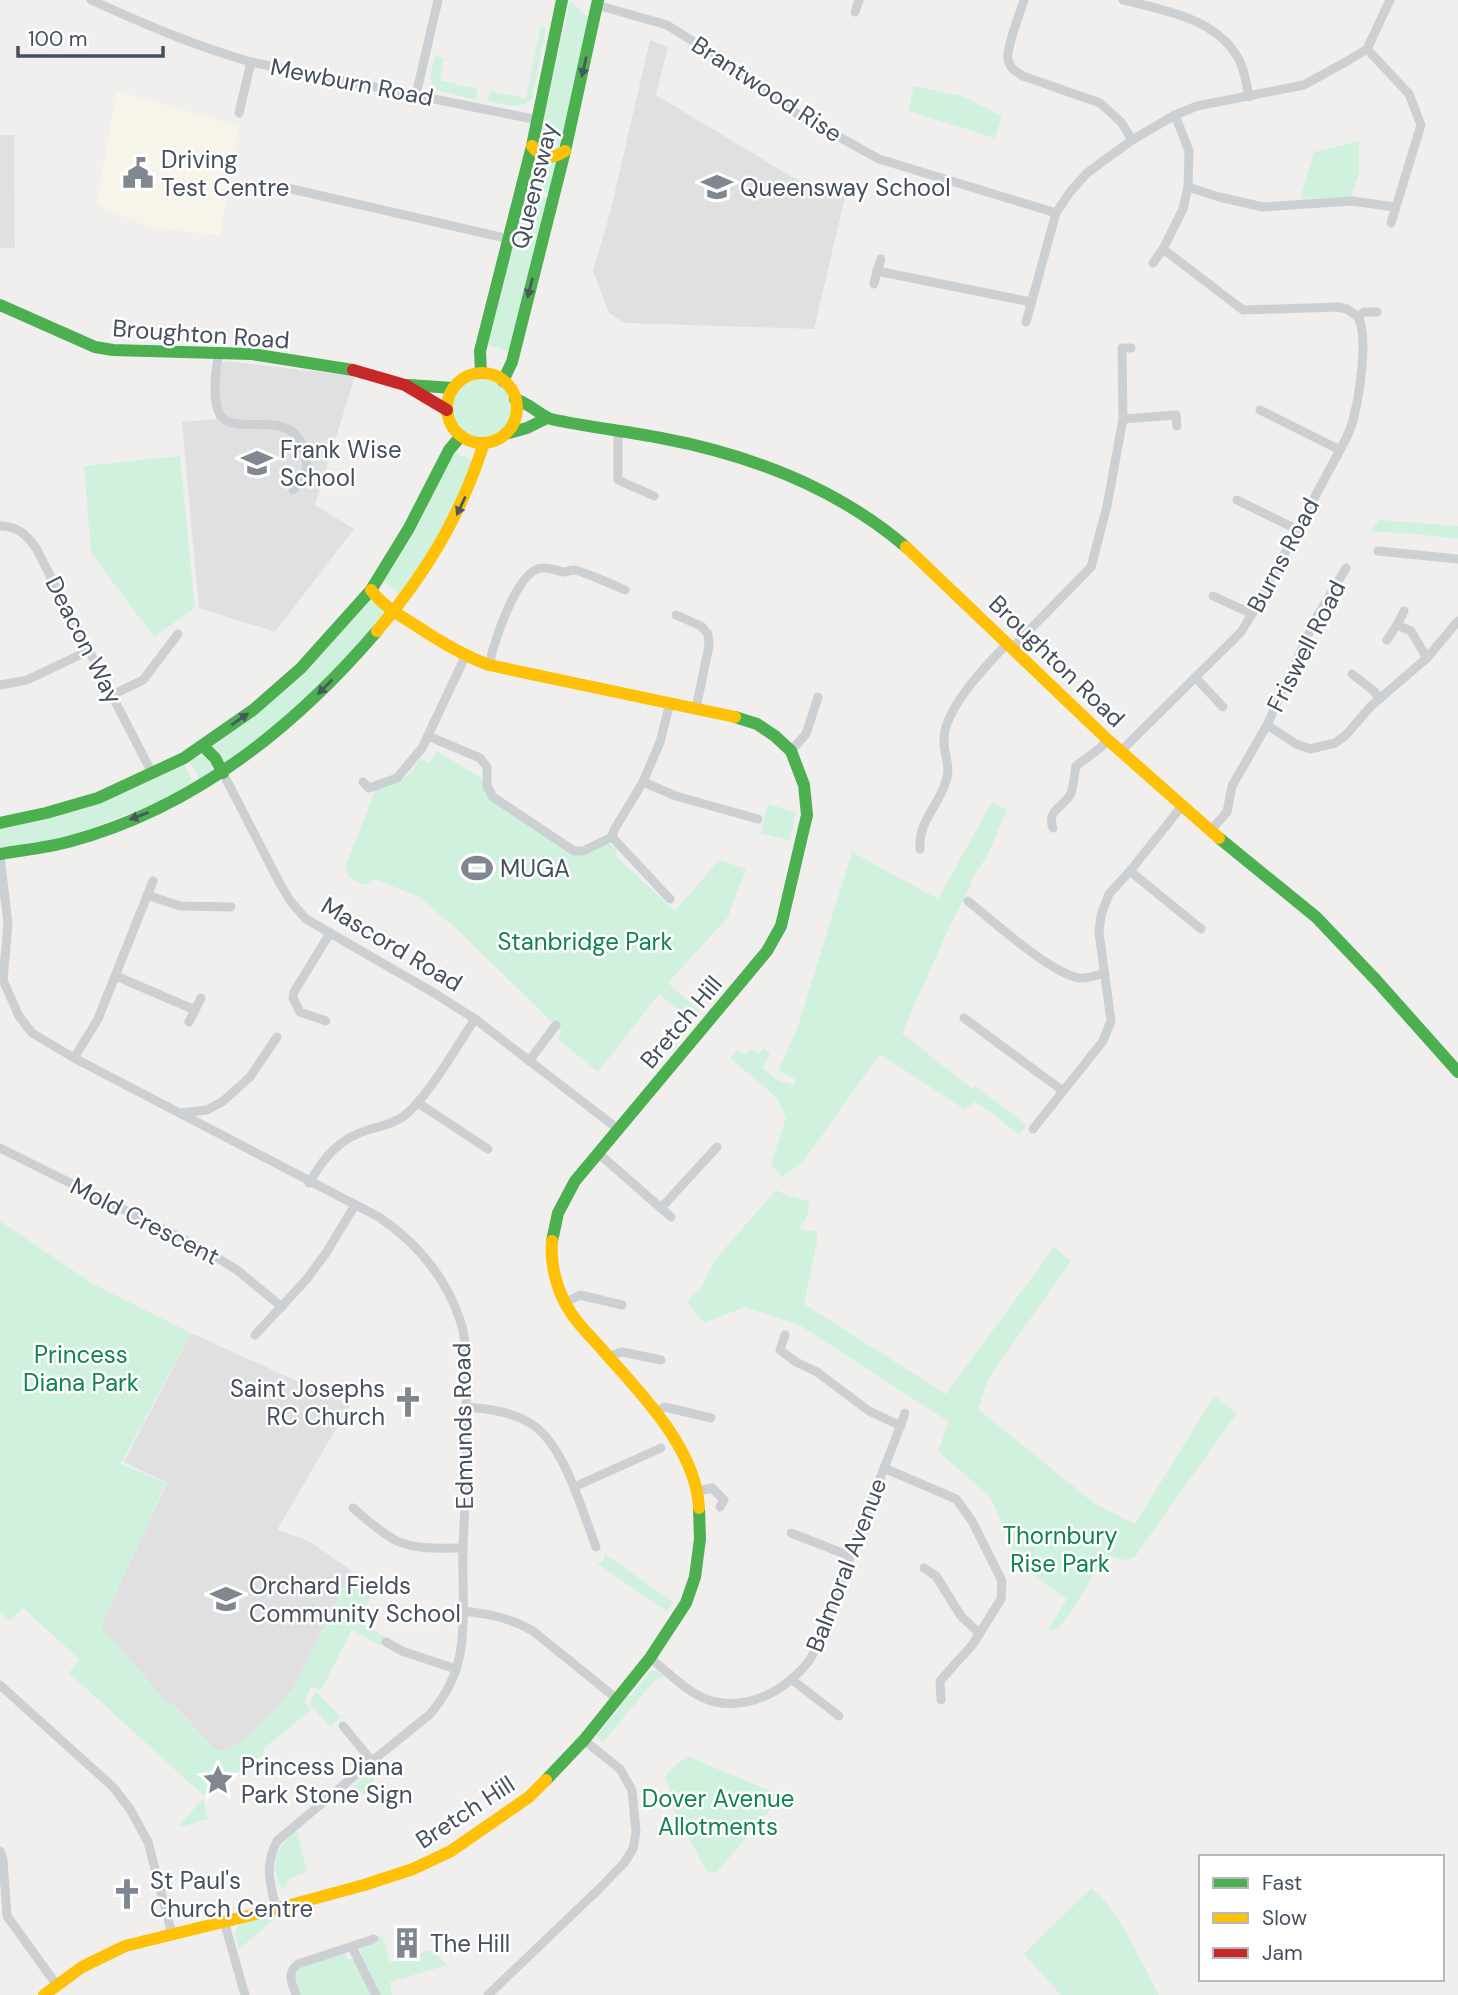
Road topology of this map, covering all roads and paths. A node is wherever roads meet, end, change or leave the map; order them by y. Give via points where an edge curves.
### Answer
1 (91, 0) edge
2 (438, 0) edge
3 (562, 0) edge
4 (859, 0) edge
5 (1024, 0) edge
6 (1123, 0) edge
7 (1390, 0) edge
8 (597, 3) edge
9 (855, 12) dead end
10 (1367, 49) junction
11 (251, 62) junction
12 (416, 96) junction
13 (1249, 97) junction
14 (239, 113) dead end
15 (1175, 115) junction
16 (538, 120) junction
17 (1132, 140) junction
18 (532, 146) junction
19 (565, 151) junction
20 (287, 187) dead end
21 (1188, 187) junction
22 (1395, 207) junction
23 (1056, 213) junction
24 (1391, 223) dead end
25 (510, 239) junction
26 (1163, 249) junction
27 (881, 259) dead end
28 (1153, 263) dead end
29 (877, 271) junction
30 (874, 284) dead end
31 (1031, 302) junction
32 (0, 305) edge
33 (1377, 312) dead end
34 (1358, 317) junction
35 (1026, 322) dead end
36 (1131, 348) dead end
37 (219, 352) junction
38 (481, 373) junction
39 (503, 381) junction
40 (405, 385) junction
41 (453, 388) junction
42 (515, 399) junction
43 (447, 410) junction
44 (1260, 410) dead end
45 (547, 418) junction
46 (1123, 419) junction
47 (1177, 426) dead end
48 (618, 432) junction
49 (504, 434) junction
50 (461, 436) junction
51 (484, 443) junction
52 (1340, 450) junction
53 (293, 490) dead end
54 (654, 496) dead end
55 (1237, 500) dead end
56 (0, 526) edge
57 (1296, 529) junction
58 (1378, 551) dead end
59 (1458, 559) edge
60 (1346, 568) dead end
61 (371, 590) junction
62 (625, 590) dead end
63 (1213, 596) dead end
64 (1404, 611) dead end
65 (394, 612) junction
66 (1252, 614) junction
67 (676, 615) dead end
68 (1458, 621) edge
69 (1396, 625) junction
70 (178, 634) dead end
71 (1387, 640) dead end
72 (1010, 645) junction
73 (88, 651) junction
74 (465, 657) junction
75 (1427, 658) junction
76 (489, 665) junction
77 (1352, 674) dead end
78 (1195, 677) junction
79 (0, 685) edge
80 (112, 695) junction
81 (818, 697) dead end
82 (1380, 699) junction
83 (670, 703) junction
84 (1223, 707) dead end
85 (696, 708) junction
86 (1267, 724) junction
87 (428, 736) junction
88 (1108, 740) junction
89 (203, 746) junction
90 (791, 751) junction
91 (1121, 751) junction
92 (152, 773) junction
93 (223, 773) junction
94 (643, 782) junction
95 (367, 789) dead end
96 (1182, 806) junction
97 (758, 819) dead end
98 (0, 822) edge
99 (1053, 828) dead end
100 (1210, 831) junction
101 (612, 836) junction
102 (920, 849) dead end
103 (0, 855) edge
104 (1130, 872) junction
105 (153, 881) dead end
106 (147, 895) junction
107 (670, 900) dead end
108 (968, 901) dead end
109 (231, 907) dead end
110 (1201, 929) dead end
111 (330, 933) junction
112 (1105, 973) junction
113 (116, 976) junction
114 (2, 980) edge
115 (201, 998) dead end
116 (195, 1010) junction
117 (964, 1018) dead end
118 (475, 1019) junction
119 (326, 1021) dead end
120 (189, 1022) dead end
121 (556, 1025) dead end
122 (277, 1037) dead end
123 (74, 1058) junction
124 (529, 1060) junction
125 (1458, 1072) edge
126 (1063, 1091) junction
127 (418, 1103) junction
128 (178, 1113) junction
129 (618, 1129) junction
130 (1033, 1129) dead end
131 (717, 1147) dead end
132 (0, 1148) edge
133 (488, 1149) dead end
134 (598, 1153) junction
135 (309, 1182) junction
136 (355, 1205) junction
137 (661, 1208) junction
138 (671, 1217) dead end
139 (565, 1303) junction
140 (622, 1305) dead end
141 (282, 1307) junction
142 (255, 1335) dead end
143 (785, 1335) dead end
144 (609, 1356) junction
145 (661, 1360) dead end
146 (466, 1407) junction
147 (655, 1412) junction
148 (905, 1413) dead end
149 (711, 1418) dead end
150 (901, 1426) junction
151 (661, 1448) dead end
152 (884, 1468) junction
153 (574, 1487) junction
154 (698, 1491) junction
155 (720, 1507) dead end
156 (353, 1508) dead end
157 (791, 1533) dead end
158 (596, 1547) dead end
159 (463, 1548) junction
160 (850, 1556) junction
161 (923, 1569) dead end
162 (462, 1611) junction
163 (979, 1633) junction
164 (386, 1642) dead end
165 (650, 1658) junction
166 (456, 1669) junction
167 (792, 1679) junction
168 (0, 1685) edge
169 (617, 1699) junction
170 (941, 1700) dead end
171 (839, 1716) dead end
172 (343, 1726) dead end
173 (584, 1740) junction
174 (372, 1761) junction
175 (0, 1851) edge
176 (276, 1909) junction
177 (224, 1921) junction
178 (172, 1934) junction
179 (374, 1940) dead end
180 (352, 1947) junction
181 (56, 1984) junction
182 (44, 1995) edge
183 (245, 1995) edge
184 (296, 1995) edge
185 (376, 1995) edge
186 (488, 1995) edge

1 - 11 street, Mewburn Road via 204,48
2 - 12 street
3 - 16 street, Queensway
4 - 9 street
5 - 17 street via 1009,51 1014,71 1100,103
6 - 13 street via 1183,15 1216,33 1241,65
7 - 10 street
8 -> 19 street, Queensway
8 - 23 street, Brantwood Rise via 667,25 796,113 879,159
10 - 13 street via 1304,85
10 - 22 street via 1409,94 1421,124
11 - 12 street, Mewburn Road
11 - 14 street
12 - 16 street, Mewburn Road
13 - 15 street via 1197,106
15 - 17 street
15 - 21 street via 1189,150
16 - 18 street, Queensway
17 - 23 street via 1087,173
18 - 19 street via 545,158
18 - 25 street, Queensway
19 -> 39 street, Queensway via 512,362
20 - 25 street
21 - 22 street via 1263,207 1352,201
21 - 26 street via 1183,209
22 - 24 street
23 - 31 street
25 - 38 street, Queensway via 480,351
26 - 28 street
26 - 34 street via 1243,310 1338,307
27 - 29 street
29 - 30 street
29 - 31 street
31 - 35 street
32 - 37 street, Broughton Road via 95,347
33 - 34 street
34 - 52 street, Burns Road via 1362,372 1353,422
36 - 46 street via 1122,348
37 - 40 street, Broughton Road via 360,371
37 - 53 street via 216,406 222,418 232,423 274,424 298,437 308,467
38 - 39 street
38 - 41 street via 465,377
39 - 42 street
40 - 41 street, Broughton Road
40 - 43 street, Broughton Road
41 - 43 street
42 - 45 street
42 - 49 street via 515,418
43 - 50 street
44 - 52 street
45 - 48 street, Broughton Road
45 - 49 street
46 - 47 street via 1176,415
46 - 72 street via 1091,567
48 - 54 street via 618,481
48 - 72 street, Broughton Road via 662,438 753,462 837,498 891,534
49 - 51 street
50 - 51 street
50 - 61 street
51 -> 65 street via 461,508
52 - 57 street, Burns Road
55 - 57 street
56 - 73 street, Deacon Way via 28,536
57 - 66 street, Burns Road
58 - 59 street
60 - 86 street, Friswell Road via 1315,620
61 - 65 street, Bretch Hill
89 -> 61 street via 301,668
62 - 76 street via 573,570 533,570 506,614
63 - 66 street
64 - 69 street
65 - 74 street, Bretch Hill
65 -> 93 street via 290,721
66 - 78 street, Burns Road via 1241,632
67 - 85 street via 702,626 708,635
68 - 75 street, Friswell Road
69 - 71 street
69 - 75 street via 1411,631
70 - 80 street via 143,680
72 - 88 street, Broughton Road
72 - 102 street via 963,692 954,710 944,741 949,773 923,827
73 - 79 street via 27,680
73 - 80 street, Deacon Way
74 - 76 street, Bretch Hill
74 - 87 street
75 - 82 street, Friswell Road
76 - 83 street, Bretch Hill
77 - 82 street
78 - 84 street
78 - 91 street, Burns Road
80 - 92 street, Deacon Way
81 - 90 street via 806,734
82 - 86 street, Friswell Road via 1345,736 1322,747 1296,744
83 - 85 street, Bretch Hill
83 - 94 street
85 - 90 street, Bretch Hill via 757,724
86 - 100 street, Friswell Road via 1232,786 1227,812
87 - 95 street via 397,778
87 - 101 street via 480,758 487,767 492,797 574,850 583,851
88 - 91 street, Broughton Road
88 - 99 street via 1076,766 1070,794 1054,810
89 - 92 street
89 - 93 street, Mascord Road
90 - 129 street, Bretch Hill via 804,785 807,815 780,926 767,951
91 - 96 street, Broughton Road
92 - 98 street via 98,798
93 -> 103 street via 152,811 69,842
93 - 111 street, Mascord Road via 291,902 306,919
94 - 97 street
94 - 101 street
96 - 100 street, Broughton Road
96 - 104 street
100 - 125 street, Broughton Road via 1316,917
101 - 107 street
103 - 114 street, Edmunds Road via 8,924
104 - 110 street
104 - 112 street via 1109,894 1101,915
105 - 106 street
106 - 109 street via 180,906
106 - 113 street
108 - 112 street via 1066,975 1082,978
111 - 118 street, Mascord Road
111 - 119 street via 293,998 300,1012
112 - 126 street via 1111,1021 1103,1041
113 - 116 street
113 - 123 street via 98,1019
114 - 123 street, Edmunds Road via 32,1033
115 - 116 street
116 - 120 street
117 - 126 street
118 - 124 street, Mascord Road
118 - 127 street
121 - 124 street
122 - 128 street via 250,1077 222,1102 207,1110
123 - 128 street, Edmunds Road
124 - 129 street, Mascord Road
126 - 130 street
127 - 133 street
127 - 135 street via 393,1122 342,1142
128 - 135 street, Edmunds Road
129 - 134 street, Bretch Hill
131 - 137 street
132 - 141 street, Mold Crescent via 205,1250
134 - 137 street
134 - 139 street, Bretch Hill via 575,1181 558,1213 551,1255
135 - 136 street, Edmunds Road
136 - 141 street via 326,1253
136 - 146 street, Edmunds Road via 409,1240 448,1290 465,1345
137 - 138 street
139 - 140 street via 580,1295
139 - 144 street, Bretch Hill
141 - 142 street
143 - 150 street via 780,1350 869,1411
144 - 145 street via 622,1352
144 - 147 street, Bretch Hill
146 - 153 street via 502,1411 531,1423 553,1445
146 - 159 street, Edmunds Road
147 - 149 street via 666,1407
147 - 154 street, Bretch Hill via 677,1443
148 - 150 street, Balmoral Avenue
150 - 152 street, Balmoral Avenue
151 - 153 street
152 - 160 street, Balmoral Avenue
152 - 163 street via 956,1499 972,1521 1003,1581 1001,1599
153 - 158 street
154 - 155 street via 712,1488 724,1500
154 - 165 street, Bretch Hill via 700,1539 695,1577 686,1603
156 - 159 street via 397,1541
157 - 160 street
159 - 162 street, Edmunds Road
160 - 167 street, Balmoral Avenue via 811,1659
161 - 163 street via 936,1576 961,1616
162 - 166 street, Edmunds Road
162 - 169 street via 520,1623
163 - 170 street via 940,1681
164 - 166 street
165 - 167 street, Balmoral Avenue via 700,1696 717,1702 755,1700 773,1694
165 - 169 street, Bretch Hill
166 - 174 street, Edmunds Road via 429,1715
167 - 171 street
168 - 178 street via 113,1787 130,1809 148,1842
169 - 173 street, Bretch Hill
172 - 174 street
173 - 176 street, Bretch Hill via 529,1797 451,1851 391,1876
173 - 186 street via 620,1769 632,1790 633,1849 599,1889
174 - 176 street, Edmunds Road via 278,1841 268,1870
175 - 181 street via 8,1916
176 - 177 street, Bretch Hill
177 - 178 street, Bretch Hill
177 - 183 street
178 - 181 street, Bretch Hill via 105,1954
179 - 180 street
180 - 184 street via 292,1968
180 - 185 street
181 - 182 street, Bretch Hill

